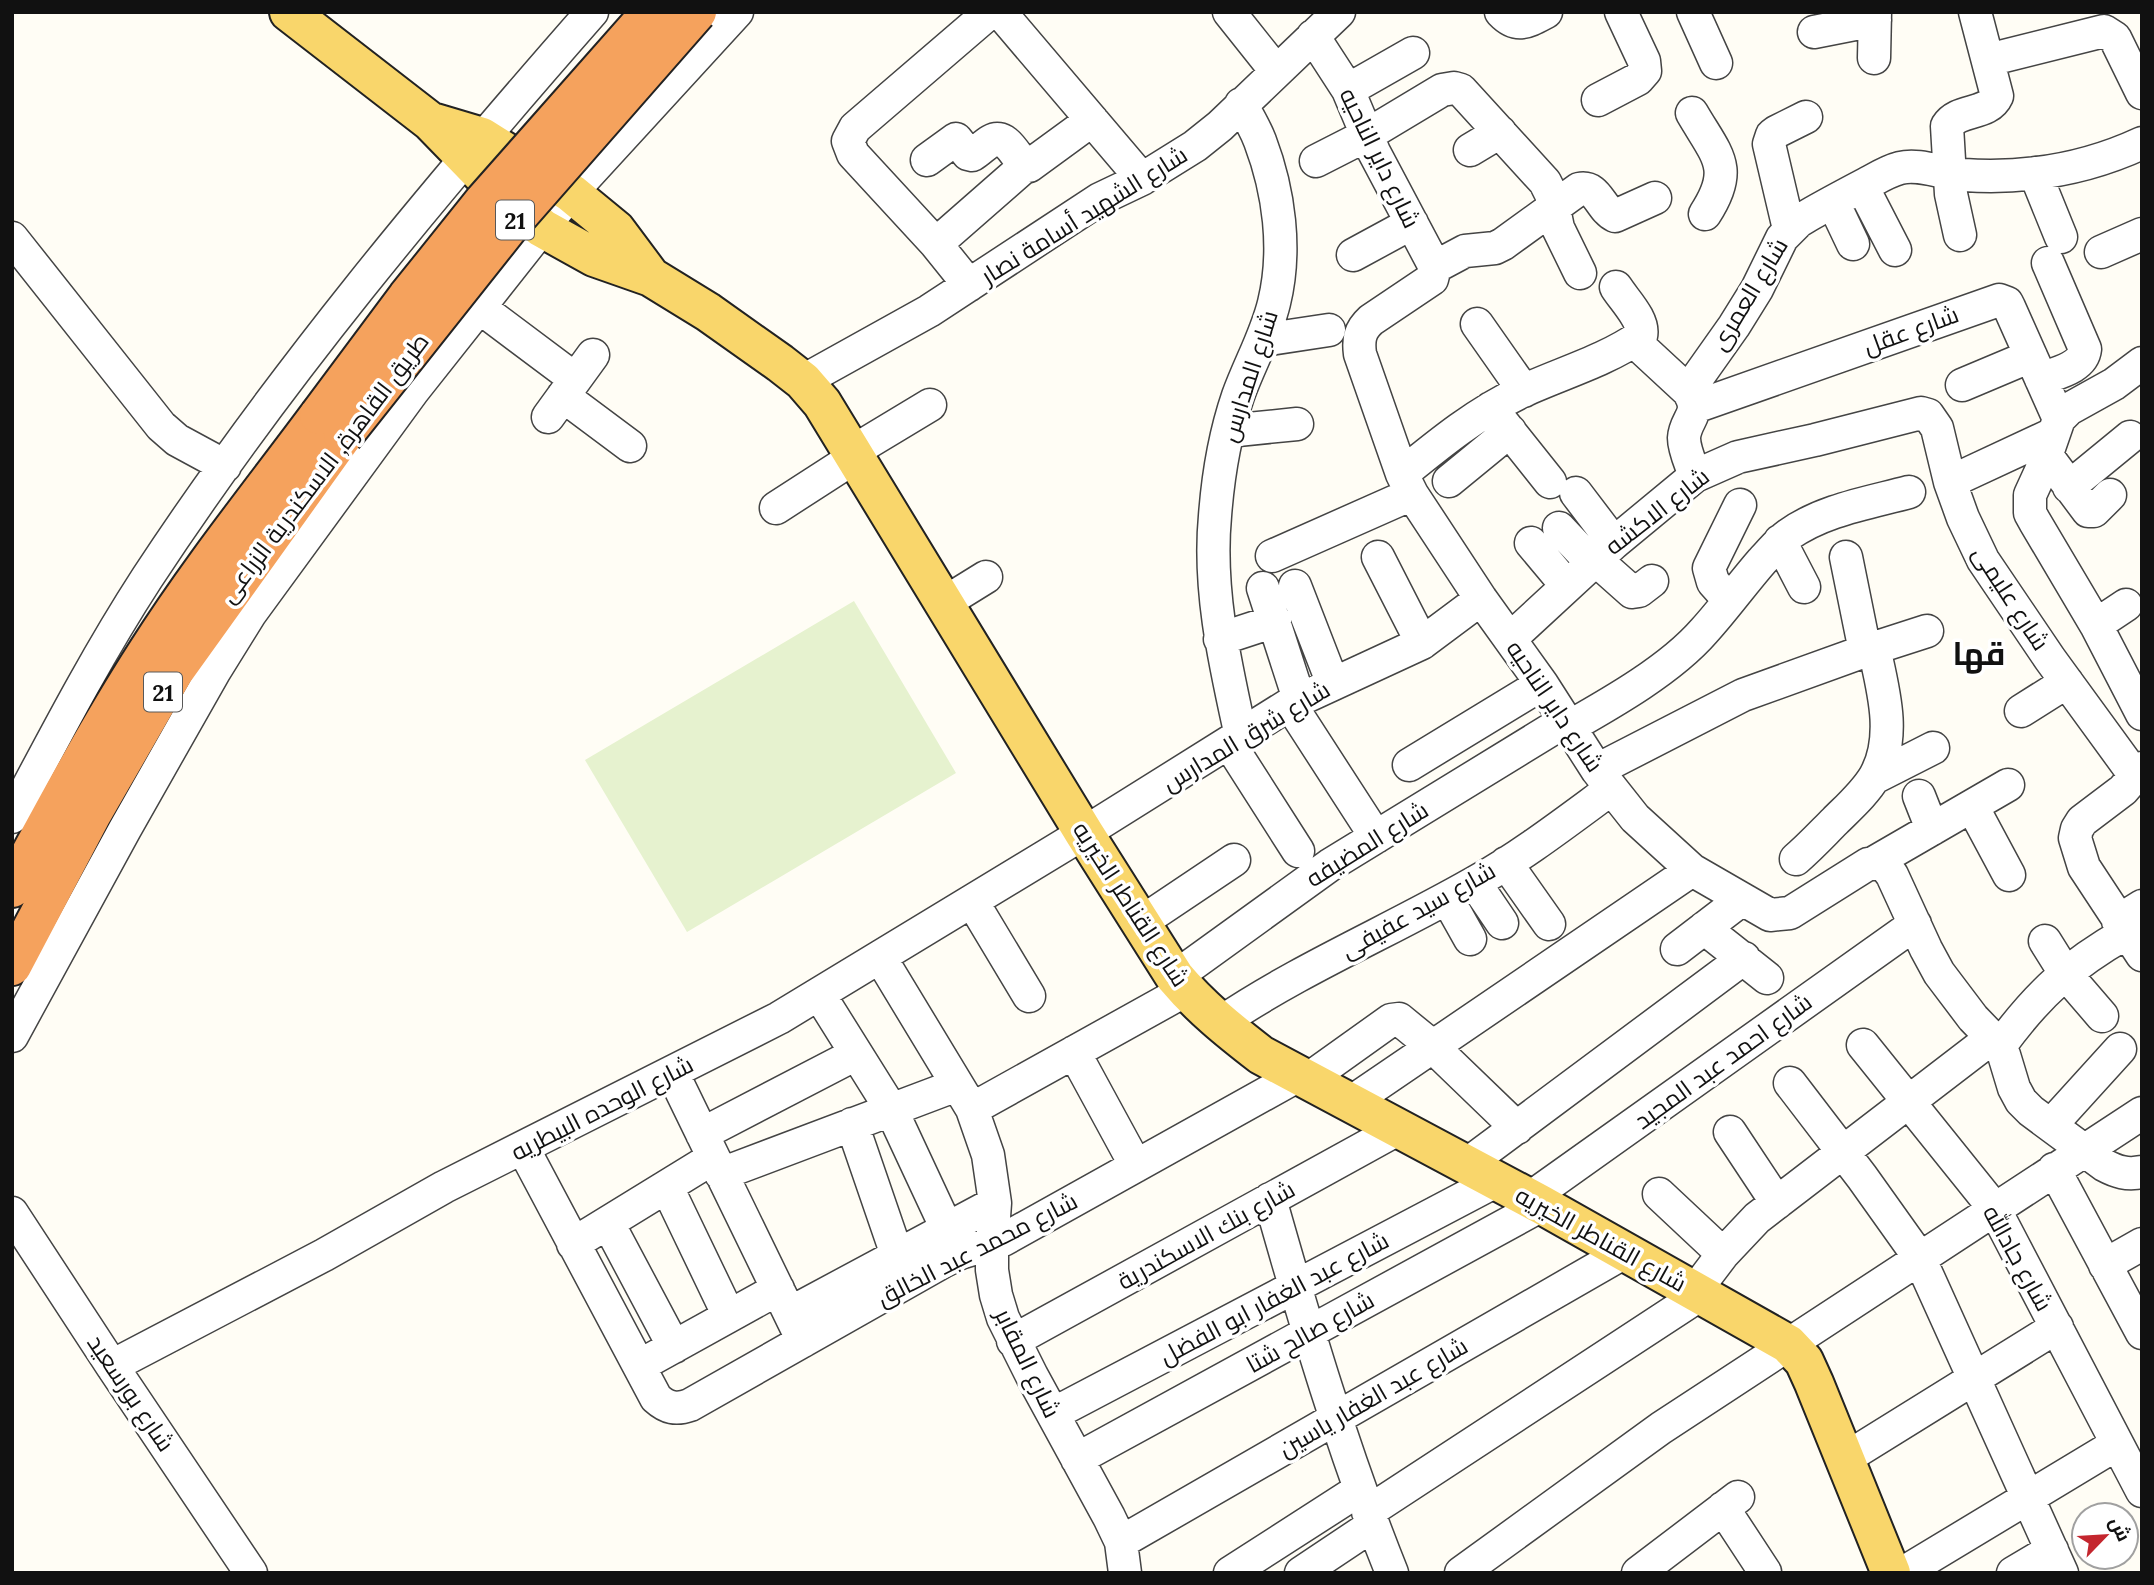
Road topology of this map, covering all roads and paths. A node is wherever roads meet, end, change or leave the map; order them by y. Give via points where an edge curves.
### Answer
1 (289, 12) edge
2 (592, 12) edge
3 (651, 12) edge
4 (697, 12) edge
5 (737, 12) edge
6 (990, 12) edge
7 (1000, 12) edge
8 (1229, 12) edge
9 (1339, 12) edge
10 (1501, 12) edge
11 (1546, 12) edge
12 (1621, 12) edge
13 (1693, 12) edge
14 (1975, 12) edge
15 (1875, 16) edge
16 (1814, 32) dead end
17 (1313, 36) junction
18 (1413, 53) dead end
19 (1874, 58) dead end
20 (1988, 60) junction
21 (1716, 63) dead end
22 (1276, 71) junction
23 (1348, 90) junction
24 (2142, 93) edge
25 (1598, 100) dead end
26 (1241, 103) junction
27 (1692, 113) dead end
28 (1806, 117) dead end
29 (1092, 120) junction
30 (1500, 132) junction
31 (1367, 135) junction
32 (2142, 143) edge
33 (474, 148) junction
34 (1769, 148) junction
35 (1470, 150) dead end
36 (1718, 157) junction
37 (927, 160) dead end
38 (1316, 161) dead end
39 (1025, 166) junction
40 (2035, 173) junction
41 (1949, 175) junction
42 (1142, 179) junction
43 (1862, 186) junction
44 (571, 193) junction
45 (1655, 198) dead end
46 (1833, 202) junction
47 (1555, 207) junction
48 (1705, 214) dead end
49 (1412, 223) junction
50 (542, 228) junction
51 (1789, 229) junction
52 (2142, 234) edge
53 (1960, 235) dead end
54 (12, 238) edge
55 (936, 244) junction
56 (1853, 244) dead end
57 (1895, 250) dead end
58 (2101, 252) dead end
59 (1353, 255) dead end
60 (1435, 267) junction
61 (1580, 273) dead end
62 (651, 277) junction
63 (969, 285) junction
64 (1616, 287) dead end
65 (479, 307) junction
66 (1477, 324) dead end
67 (1329, 330) dead end
68 (1263, 340) junction
69 (1634, 341) junction
70 (2142, 363) edge
71 (2036, 368) junction
72 (803, 381) junction
73 (1962, 385) dead end
74 (1524, 391) junction
75 (1691, 399) junction
76 (930, 405) dead end
77 (1913, 414) joint
78 (1501, 419) junction
79 (1297, 424) dead end
80 (331, 426) junction
81 (1228, 431) junction
82 (2053, 436) junction
83 (2130, 437) dead end
84 (630, 446) dead end
85 (853, 454) junction
86 (225, 466) junction
87 (1695, 476) junction
88 (1449, 481) dead end
89 (1950, 482) junction
90 (1407, 484) junction
91 (2069, 487) junction
92 (1909, 492) dead end
93 (2110, 495) dead end
94 (1740, 505) dead end
95 (776, 508) dead end
96 (1559, 528) dead end
97 (1780, 541) junction
98 (1531, 543) dead end
99 (1272, 555) dead end
100 (1601, 555) junction
101 (1378, 557) dead end
102 (1846, 557) dead end
103 (986, 577) dead end
104 (1652, 582) dead end
105 (1295, 586) dead end
106 (1567, 586) junction
107 (1804, 587) dead end
108 (1263, 588) dead end
109 (1481, 599) junction
110 (1729, 600) junction
111 (944, 603) junction
112 (2126, 605) dead end
113 (1275, 621) junction
114 (2096, 625) junction
115 (1927, 631) dead end
116 (1220, 639) junction
117 (1510, 639) junction
118 (1422, 643) junction
119 (1870, 649) junction
120 (2067, 682) junction
121 (1333, 684) junction
122 (1542, 684) junction
123 (2138, 698) edge
124 (1294, 702) junction
125 (2021, 711) dead end
126 (1567, 724) junction
127 (1235, 739) junction
128 (1934, 748) dead end
129 (1409, 765) dead end
130 (2139, 773) edge
131 (1874, 778) junction
132 (1604, 780) junction
133 (2008, 785) dead end
134 (1919, 796) dead end
135 (1972, 806) junction
136 (12, 817) edge
137 (1932, 829) junction
138 (1084, 833) junction
139 (1376, 837) junction
140 (1819, 838) junction
141 (1298, 851) dead end
142 (1796, 859) dead end
143 (1234, 860) dead end
144 (1875, 862) junction
145 (1506, 863) junction
146 (1692, 870) junction
147 (2008, 874) dead end
148 (1842, 879) junction
149 (1475, 883) junction
150 (12, 888) edge
151 (1447, 898) junction
152 (1741, 900) junction
153 (972, 901) junction
154 (1140, 923) junction
155 (1502, 923) dead end
156 (1915, 923) junction
157 (1549, 924) dead end
158 (1704, 928) junction
159 (2132, 929) edge
160 (1470, 939) dead end
161 (2045, 941) dead end
162 (1677, 949) dead end
163 (880, 957) junction
164 (1744, 958) junction
165 (12, 966) edge
166 (2065, 973) junction
167 (1767, 978) dead end
168 (1180, 984) junction
169 (819, 994) junction
170 (1029, 996) dead end
171 (2102, 1016) dead end
172 (1220, 1023) junction
173 (12, 1036) edge
174 (1996, 1042) junction
175 (1863, 1045) dead end
176 (1432, 1046) junction
177 (2120, 1049) dead end
178 (1074, 1052) junction
179 (856, 1054) junction
180 (671, 1072) junction
181 (1303, 1078) junction
182 (1790, 1083) dead end
183 (964, 1097) junction
184 (1909, 1102) junction
185 (1350, 1103) junction
186 (891, 1109) junction
187 (2142, 1113) edge
188 (852, 1124) junction
189 (2051, 1125) junction
190 (1517, 1128) junction
191 (1398, 1129) junction
192 (1730, 1132) dead end
193 (523, 1148) junction
194 (2084, 1150) junction
195 (1843, 1152) junction
196 (712, 1155) junction
197 (1136, 1166) junction
198 (2054, 1169) junction
199 (2142, 1172) edge
200 (1481, 1173) junction
201 (667, 1186) junction
202 (1659, 1194) dead end
203 (1270, 1199) junction
204 (1536, 1202) junction
205 (995, 1203) junction
206 (1777, 1203) junction
207 (1994, 1208) junction
208 (12, 1213) edge
209 (608, 1223) junction
210 (947, 1229) junction
211 (573, 1244) junction
212 (2142, 1244) edge
213 (992, 1245) junction
214 (1625, 1252) junction
215 (1723, 1254) junction
216 (897, 1255) junction
217 (1919, 1258) junction
218 (2105, 1265) junction
219 (1295, 1287) junction
220 (1698, 1293) junction
221 (790, 1314) junction
222 (729, 1316) junction
223 (2057, 1327) junction
224 (1308, 1333) junction
225 (2142, 1333) edge
226 (1013, 1341) junction
227 (1788, 1343) junction
228 (674, 1347) junction
229 (112, 1366) junction
230 (639, 1366) junction
231 (1975, 1378) junction
232 (1053, 1414) junction
233 (1335, 1419) junction
234 (2129, 1452) edge
235 (1846, 1458) junction
236 (1077, 1459) junction
237 (2142, 1491) edge
238 (2029, 1497) junction
239 (1367, 1509) junction
240 (1123, 1558) edge
241 (2057, 1562) edge
242 (1649, 1569) edge
243 (1890, 1571) edge
244 (1765, 1572) edge
245 (251, 1573) edge
246 (1230, 1573) edge
247 (1301, 1573) edge
248 (1392, 1573) edge
249 (1461, 1573) edge
250 (2013, 1573) edge

1 - 33 main road, شارع القناطر الخيريه via 431,121
2 - 33 street
3 - 80 highway, طريق القاهرة, الاسكندرية الزراعى / 21, bridge via 484,201 407,297
4 - 80 highway, طريق القاهرة, الاسكندرية الزراعى / 21, bridge
5 - 44 street
6 - 55 street via 855,128 848,141 853,154
7 - 29 street
8 - 22 street
9 - 17 street, شارع الشهيد أسامة نصار
10 - 11 street via 1519,23
12 - 25 street via 1645,71
13 - 21 street
14 - 20 street
15 - 16 street
15 - 19 street
17 - 22 street, شارع الشهيد أسامة نصار
17 - 23 street, شارع داير الناحيه
18 - 23 street
20 - 24 street via 2104,31 2115,38
20 - 41 street via 1997,96 1988,106 1948,122
22 - 26 street, شارع الشهيد أسامة نصار
23 - 31 street, شارع داير الناحيه
26 - 42 street, شارع الشهيد أسامة نصار via 1195,146
26 - 68 street, شارع المدارس via 1260,140 1279,219 1275,300
27 - 36 street
28 - 34 street via 1776,132
29 - 39 street
29 - 42 street
30 - 31 street via 1461,90 1448,88
30 - 35 street
30 - 47 street via 1545,182
31 - 38 street
31 - 49 street, شارع داير الناحيه
32 - 40 street, شارع العمرى via 2094,161
33 - 44 main road, شارع القناطر الخيريه
33 - 50 main road, شارع القناطر الخيريه via 502,195
33 - 86 street via 380,260
34 - 36 street
34 - 51 street
36 - 48 street via 1721,187
37 - 39 street via 956,139 972,155 1000,139
39 - 55 street
40 - 41 street, شارع العمرى
40 - 71 street via 2085,349 2077,364
41 - 43 street, شارع العمرى via 1909,167
41 - 53 street
42 - 63 street, شارع الشهيد أسامة نصار via 1100,199
43 - 46 street, شارع العمرى
43 - 57 street
44 - 50 street
44 - 62 main road, شارع القناطر الخيريه via 616,230
45 - 47 street via 1615,216 1594,191 1584,188
46 - 51 street, شارع العمرى
46 - 56 street
47 - 60 street via 1495,248 1465,251
47 - 61 street via 1558,228
49 - 59 street
49 - 60 street, شارع داير الناحيه
50 - 62 main road, شارع القناطر الخيريه via 594,257
50 - 65 street
51 - 75 street, شارع العمرى
52 - 58 street
54 - 86 street via 161,426
55 - 63 street
60 - 90 street, شارع داير الناحيه via 1432,279 1371,320 1360,335 1360,354
62 - 72 main road, شارع القناطر الخيريه
63 - 72 street, شارع الشهيد أسامة نصار
64 - 69 street via 1643,328
65 - 84 street
65 - 173 street via 250,614
66 - 74 street
67 - 68 street
68 - 81 street, شارع المدارس via 1248,369
69 - 74 street
69 - 75 street
70 - 82 street via 2069,409
71 - 73 street
71 - 75 street, شارع عقل via 2007,303 1995,300
71 - 82 street, شارع عقل
72 - 85 main road, شارع القناطر الخيريه
74 - 78 street
75 - 87 street, شارع العمرى via 1693,416 1684,442
76 - 85 street
77 - 87 street, شارع الاكشه via 1738,457
77 - 89 street, شارع عليمى via 1928,415 1934,421
78 - 88 street
78 - 90 street via 1461,427
78 - 100 street via 1563,488
79 - 81 street
80 - 150 highway, طريق القاهرة, الاسكندرية الزراعى / 21 via 214,555 147,652
80 - 165 highway, طريق القاهرة, الاسكندرية الزراعى / 21 via 174,672
81 - 116 street, شارع المدارس via 1214,517 1213,572
82 - 89 street
82 - 91 street, شارع عقل
82 - 114 street via 2030,495 2030,513
83 - 91 street
85 - 95 street
85 - 111 main road, شارع القناطر الخيريه
86 - 136 street via 147,578 77,694
87 - 100 street, شارع الاكشه
89 - 120 street, شارع عليمى via 1983,560
90 - 99 street
90 - 109 street, شارع داير الناحيه
91 - 93 street, شارع عقل via 2091,512
92 - 97 street, شارع المضيفه via 1833,512
94 - 110 street via 1709,568 1710,577
96 - 100 street
97 - 107 street
97 - 110 street, شارع المضيفه
98 - 106 street
100 - 104 street via 1632,592
100 - 106 street, شارع الاكشه
101 - 118 street
102 - 119 street
103 - 111 street
105 - 121 street
106 - 117 street, شارع الاكشه
108 - 113 street
109 - 117 street, شارع داير الناحيه
109 - 118 street, شارع شرق المدارس
110 - 126 street, شارع المضيفه via 1703,633 1673,660 1602,708
111 - 138 main road, شارع القناطر الخيريه
112 - 114 street
113 - 116 street
113 - 124 street
114 - 123 street
115 - 119 street, شارع سيد عفيفى
116 - 127 street, شارع المدارس
117 - 122 street, شارع داير الناحيه
118 - 121 street, شارع شرق المدارس
119 - 131 street via 1883,688 1887,726 1883,759
119 - 132 street, شارع سيد عفيفى via 1743,695
120 - 125 street
120 - 130 street, شارع عليمى
121 - 124 street, شارع شرق المدارس
122 - 126 street, شارع داير الناحيه
122 - 129 street
124 - 127 street, شارع شرق المدارس
124 - 139 street
126 - 132 street, شارع داير الناحيه
126 - 139 street, شارع المضيفه
127 - 138 street, شارع شرق المدارس
127 - 141 street
128 - 131 street
130 - 159 street via 2082,821 2075,838 2084,867
131 - 140 street
132 - 145 street, شارع سيد عفيفى
132 - 146 street, شارع داير الناحيه via 1635,818
133 - 135 street, شارع داير الناحيه
134 - 137 street
135 - 137 street, شارع داير الناحيه
135 - 147 street
137 - 144 street, شارع داير الناحيه
138 - 153 street, شارع الوحده البيطريه
138 - 154 main road, شارع القناطر الخيريه
139 - 168 street, شارع المضيفه via 1330,865
140 - 142 street
140 - 148 street
143 - 154 street
144 - 148 street, شارع داير الناحيه
144 - 156 street via 1888,868
145 - 149 street, شارع سيد عفيفى
145 - 157 street
146 - 152 street, شارع داير الناحيه
146 - 176 street
148 - 152 street, شارع داير الناحيه via 1784,915 1770,915
149 - 151 street, شارع سيد عفيفى
149 - 155 street
151 - 160 street
151 - 172 street, شارع سيد عفيفى via 1290,979
152 - 158 street
153 - 163 street, شارع الوحده البيطريه
153 - 170 street
154 - 168 main road, شارع القناطر الخيريه
156 - 174 street via 1939,973
156 - 204 street, شارع احمد عبد المجيد
158 - 162 street
158 - 164 street
159 - 166 street
161 - 166 street
163 - 169 street, شارع الوحده البيطريه
163 - 183 street, شارع المقابر
164 - 167 street
164 - 190 street, شارع عبد الغفار ابو الفضل
166 - 171 street
166 - 174 street
168 - 172 main road, شارع القناطر الخيريه
168 - 178 street, شارع المضيفه
169 - 179 street
169 - 180 street, شارع الوحده البيطريه
172 - 181 main road, شارع القناطر الخيريه via 1261,1055
174 - 184 street
174 - 189 street via 2021,1101
175 - 184 street, شارع جادالله
176 - 181 street, شارع محمد عبد الخالق via 1403,1021 1391,1020
176 - 185 street
176 - 190 street, شارع محمد عبد الخالق
177 - 189 street
178 - 183 street, شارع المضيفه
178 - 197 street
179 - 186 street
179 - 196 street
180 - 193 street, شارع الوحده البيطريه
180 - 196 street
181 - 185 main road, شارع القناطر الخيريه
181 - 197 street, شارع محمد عبد الخالق
182 - 195 street
183 - 186 street, شارع المضيفه
183 - 205 street, شارع المقابر via 988,1155
184 - 195 street
184 - 207 street, شارع جادالله
185 - 191 main road, شارع القناطر الخيريه
186 - 188 street, شارع المضيفه
186 - 210 street
187 - 194 street
188 - 196 street, شارع المضيفه
188 - 216 street
189 - 194 street
190 - 200 street, شارع عبد الغفار ابو الفضل
191 - 200 main road, شارع القناطر الخيريه
191 - 203 street, شارع بنك الاسكندرية
192 - 206 street
193 - 211 street
193 - 229 street, شارع الوحده البيطريه
194 - 198 street
194 - 199 street via 2115,1171
195 - 206 street
195 - 217 street
196 - 201 street
196 - 221 street
197 - 213 street, شارع محمد عبد الخالق
198 - 207 street
198 - 218 street
200 - 204 main road, شارع القناطر الخيريه
200 - 219 street, شارع عبد الغفار ابو الفضل
201 - 209 street
201 - 222 street
202 - 215 street
203 - 219 street
203 - 226 street, شارع بنك الاسكندرية
204 - 214 main road, شارع القناطر الخيريه
204 - 224 street, شارع صالح شتا
205 - 210 street
205 - 213 street, شارع المقابر
206 - 215 street
207 - 217 street
207 - 223 street, شارع جادالله
208 - 229 street, شارع بورسعيد
209 - 211 street
209 - 228 street
210 - 216 street
211 - 230 street
212 - 218 street
213 - 221 street, شارع محمد عبد الخالق
213 - 226 street, شارع المقابر via 996,1294
214 - 220 main road, شارع القناطر الخيريه
214 - 233 street, شارع عبد الغفار ياسين
215 - 220 street
216 - 221 street
217 - 227 street
217 - 231 street
218 - 225 street
219 - 224 street
219 - 232 street, شارع عبد الغفار ابو الفضل
220 - 227 main road, شارع القناطر الخيريه
220 - 239 street
221 - 222 street
221 - 230 street, شارع محمد عبد الخالق via 690,1405 663,1405
222 - 228 street
223 - 231 street
223 - 234 street, شارع جادالله
224 - 233 street
224 - 236 street, شارع صالح شتا
226 - 232 street, شارع المقابر
227 - 235 main road, شارع القناطر الخيريه via 1804,1361
227 - 249 street via 1661,1428
228 - 230 street
229 - 245 street, شارع بورسعيد
231 - 235 street
231 - 238 street
232 - 236 street, شارع المقابر
233 - 239 street
233 - 240 street, شارع عبد الغفار ياسين
234 - 237 street, شارع جادالله
234 - 238 street
235 - 243 main road, شارع القناطر الخيريه
236 - 240 street, شارع المقابر via 1109,1517
238 - 241 street
238 - 243 street
239 - 246 street
239 - 247 street
239 - 248 street
241 - 250 street
242 - 244 street via 1730,1503

